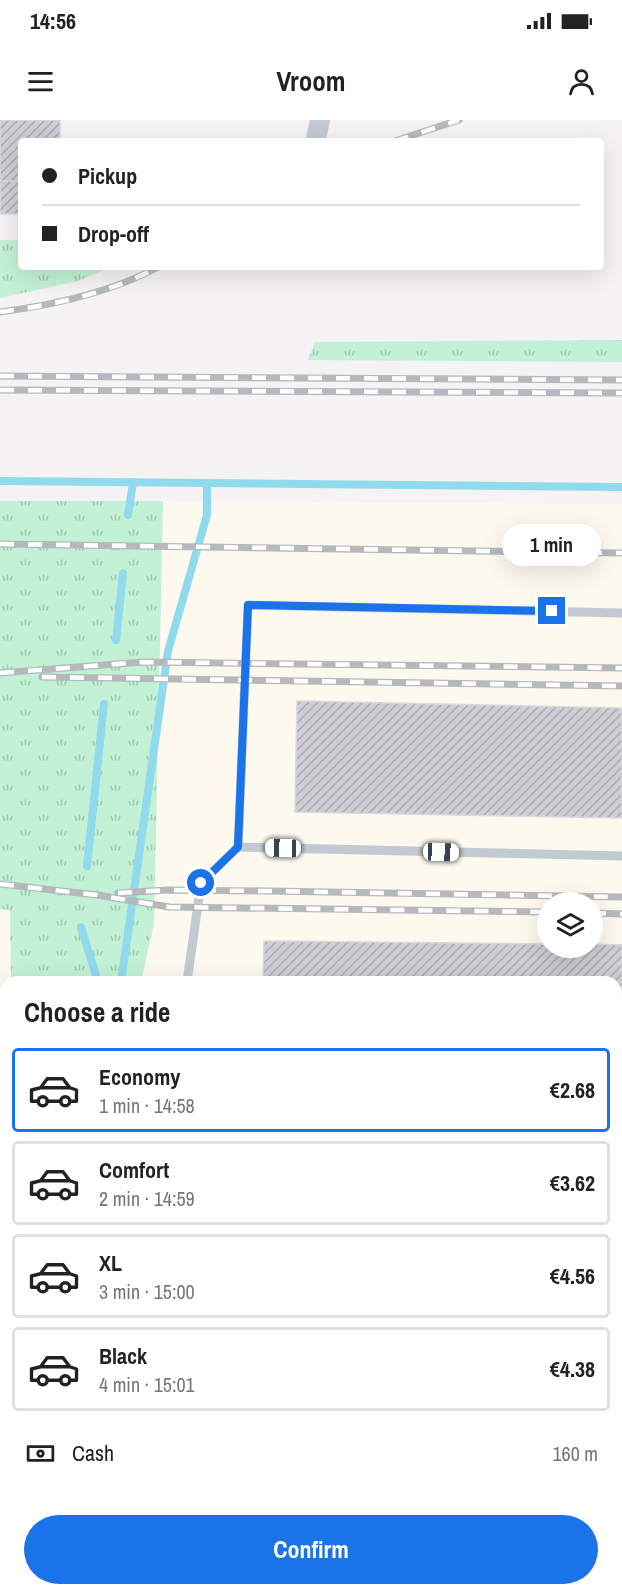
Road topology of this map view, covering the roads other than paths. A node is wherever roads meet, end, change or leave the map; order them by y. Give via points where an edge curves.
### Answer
1 (622, 613) edge
2 (238, 847) junction
3 (622, 856) edge
4 (188, 976) edge

1 - 2 lane via 248,605
2 - 3 lane
2 - 4 lane via 201,883

